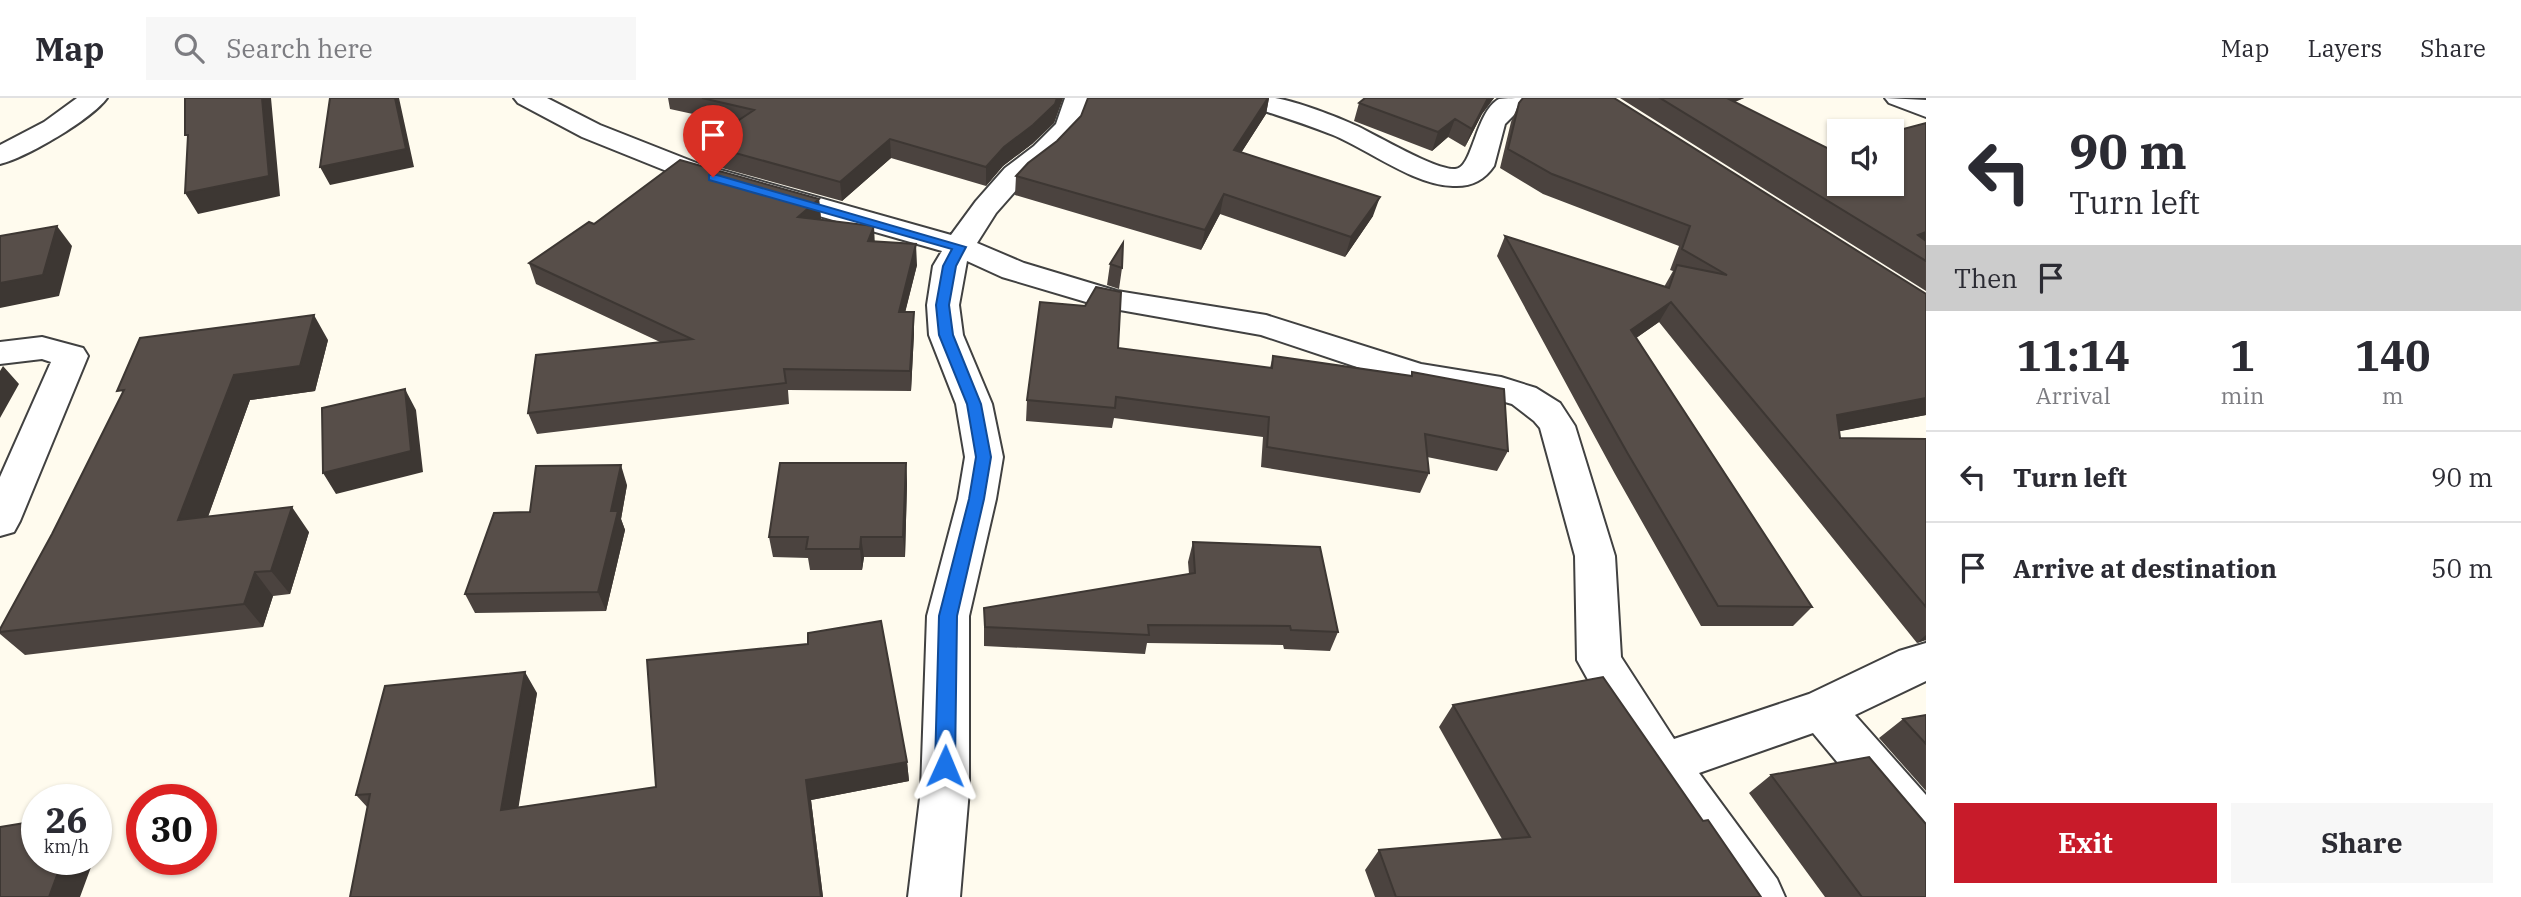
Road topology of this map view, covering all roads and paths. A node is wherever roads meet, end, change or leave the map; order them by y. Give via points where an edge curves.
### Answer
1 (94, 98) edge
2 (527, 98) edge
3 (1078, 98) edge
4 (1250, 98) edge
5 (1518, 98) edge
6 (1898, 98) edge
7 (1926, 109) edge
8 (0, 156) edge
9 (960, 247) junction
10 (0, 353) edge
11 (0, 521) edge
12 (1926, 662) edge
13 (1822, 710) junction
14 (1664, 764) junction
15 (1926, 831) edge
16 (934, 897) edge
17 (1759, 897) edge

1 - 8 street
2 - 9 street via 592,131 689,170
3 - 9 street via 1068,127 1015,174
4 - 5 street via 1344,130 1451,178 1467,177 1480,166 1492,123
6 - 7 street
9 - 14 street via 1013,270 1114,300 1266,325 1417,375 1501,389 1524,396 1547,412 1557,426 1595,555 1599,660
9 - 16 street via 949,266 943,305 946,335 974,404 984,457 948,616 944,790
10 - 11 street via 42,348 71,356
12 - 13 street
13 - 14 street
13 - 15 street
14 - 17 street

